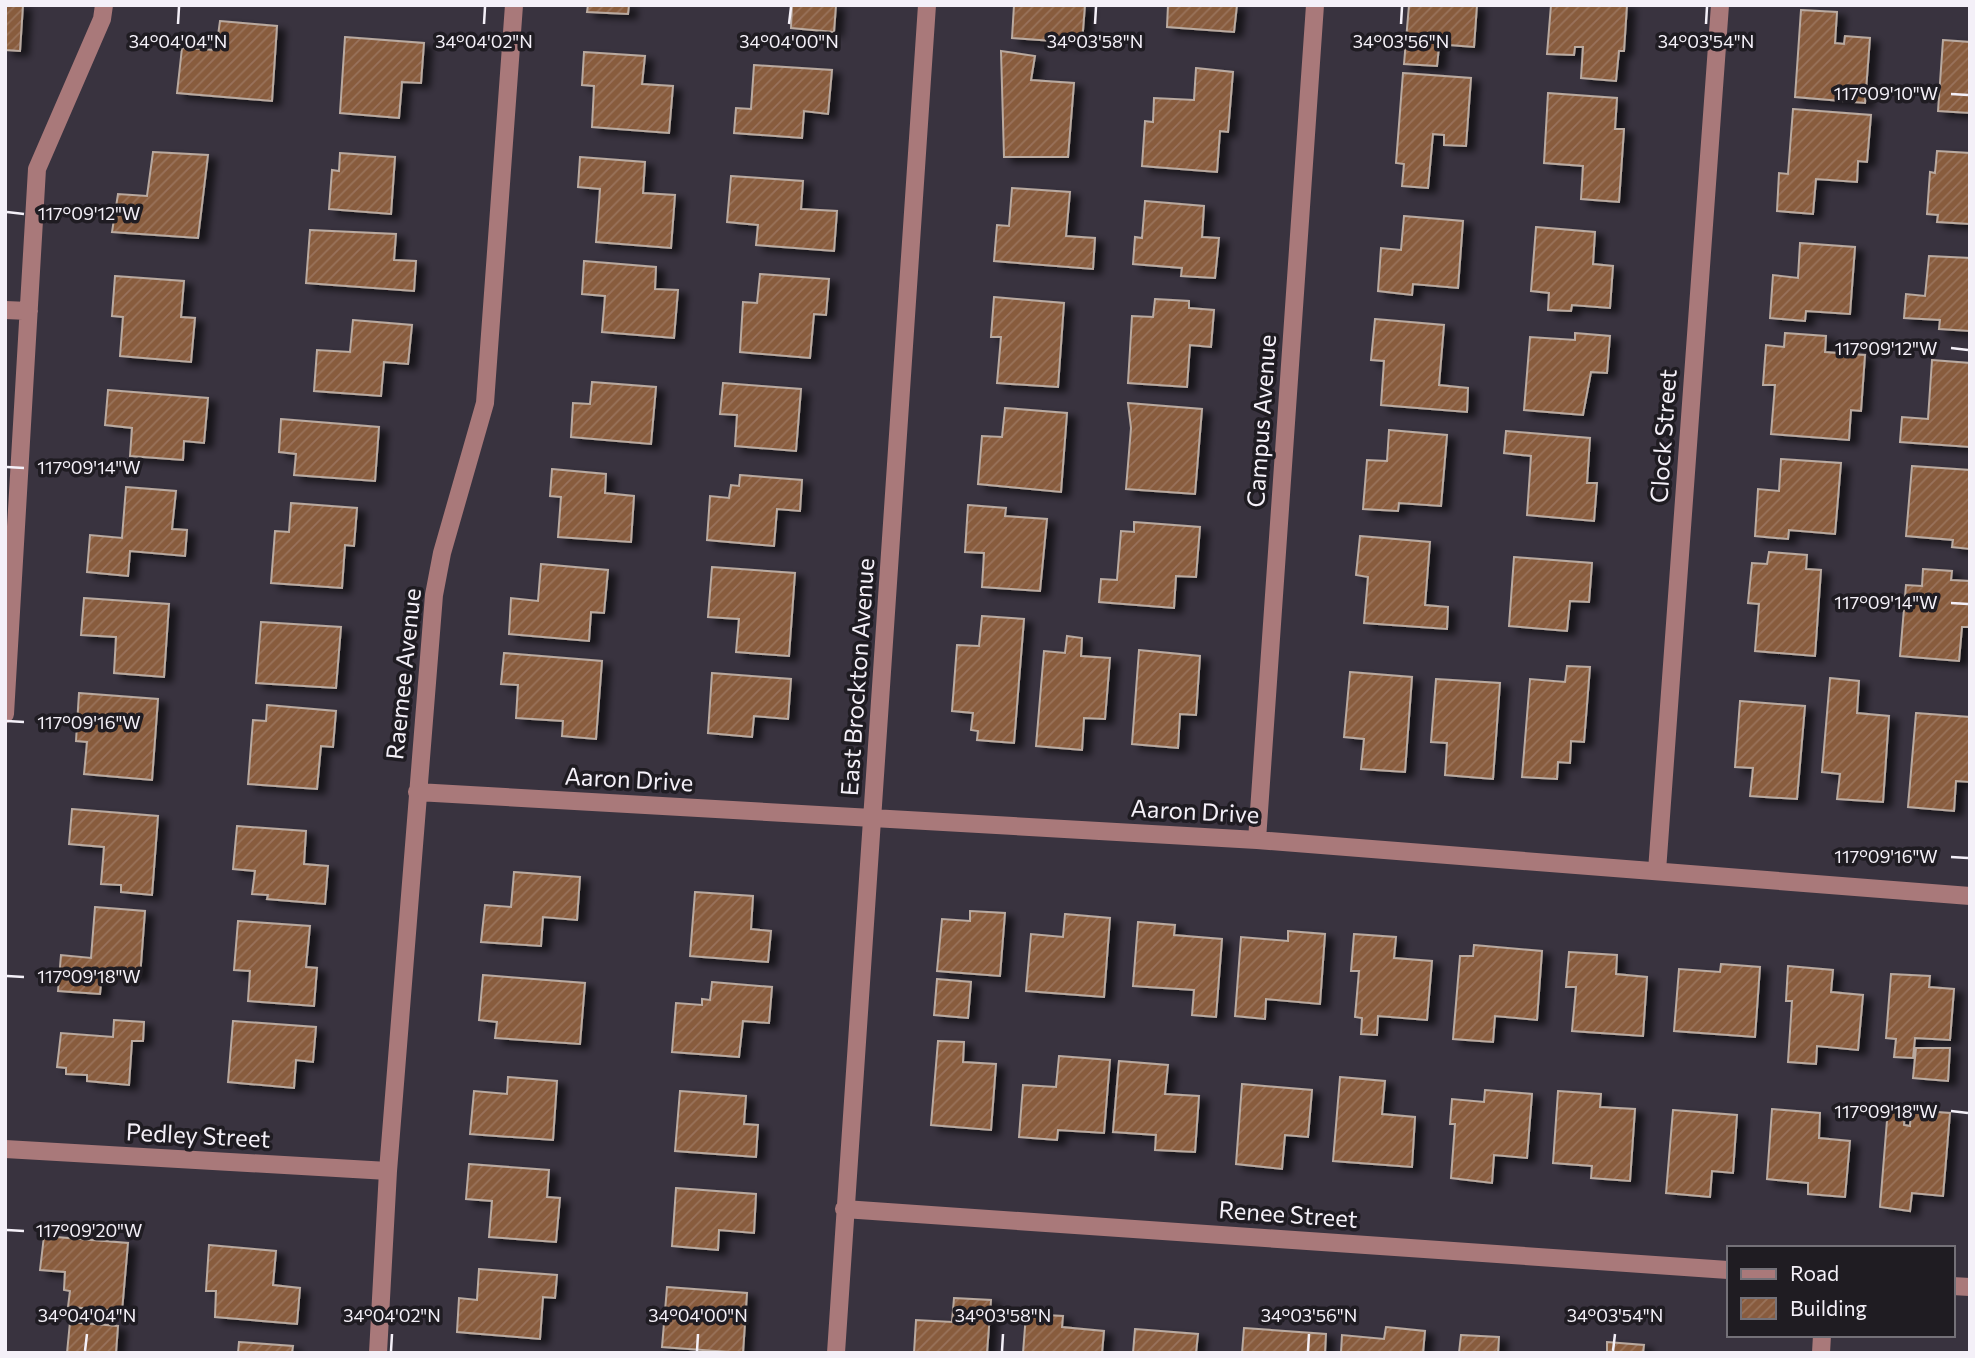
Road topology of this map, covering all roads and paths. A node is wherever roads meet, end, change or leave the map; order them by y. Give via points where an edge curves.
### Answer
1 (104, 5) edge
2 (514, 5) edge
3 (927, 5) edge
4 (1315, 5) edge
5 (1720, 5) edge
6 (5, 310) edge
7 (29, 311) junction
8 (5, 714) edge
9 (417, 792) junction
10 (873, 818) junction
11 (1257, 840) junction
12 (1657, 871) junction
13 (1970, 896) edge
14 (5, 1149) edge
15 (388, 1171) junction
16 (844, 1209) junction
17 (1727, 1270) edge
18 (378, 1353) edge
19 (836, 1353) edge

1 - 7 street via 37,169
2 - 9 street, Raemee Avenue via 485,403 434,595
3 - 10 street, East Brockton Avenue
4 - 11 street, Campus Avenue
5 - 12 street, Clock Street
6 - 7 street
7 - 8 street
9 - 10 street, Aaron Drive
9 - 15 street, Raemee Avenue
10 - 11 street, Aaron Drive
10 - 16 street, East Brockton Avenue
11 - 12 street, Aaron Drive
12 - 13 street, Aaron Drive
14 - 15 street, Pedley Street
15 - 18 street, Raemee Avenue
16 - 17 street, Renee Street
16 - 19 street, East Brockton Avenue

